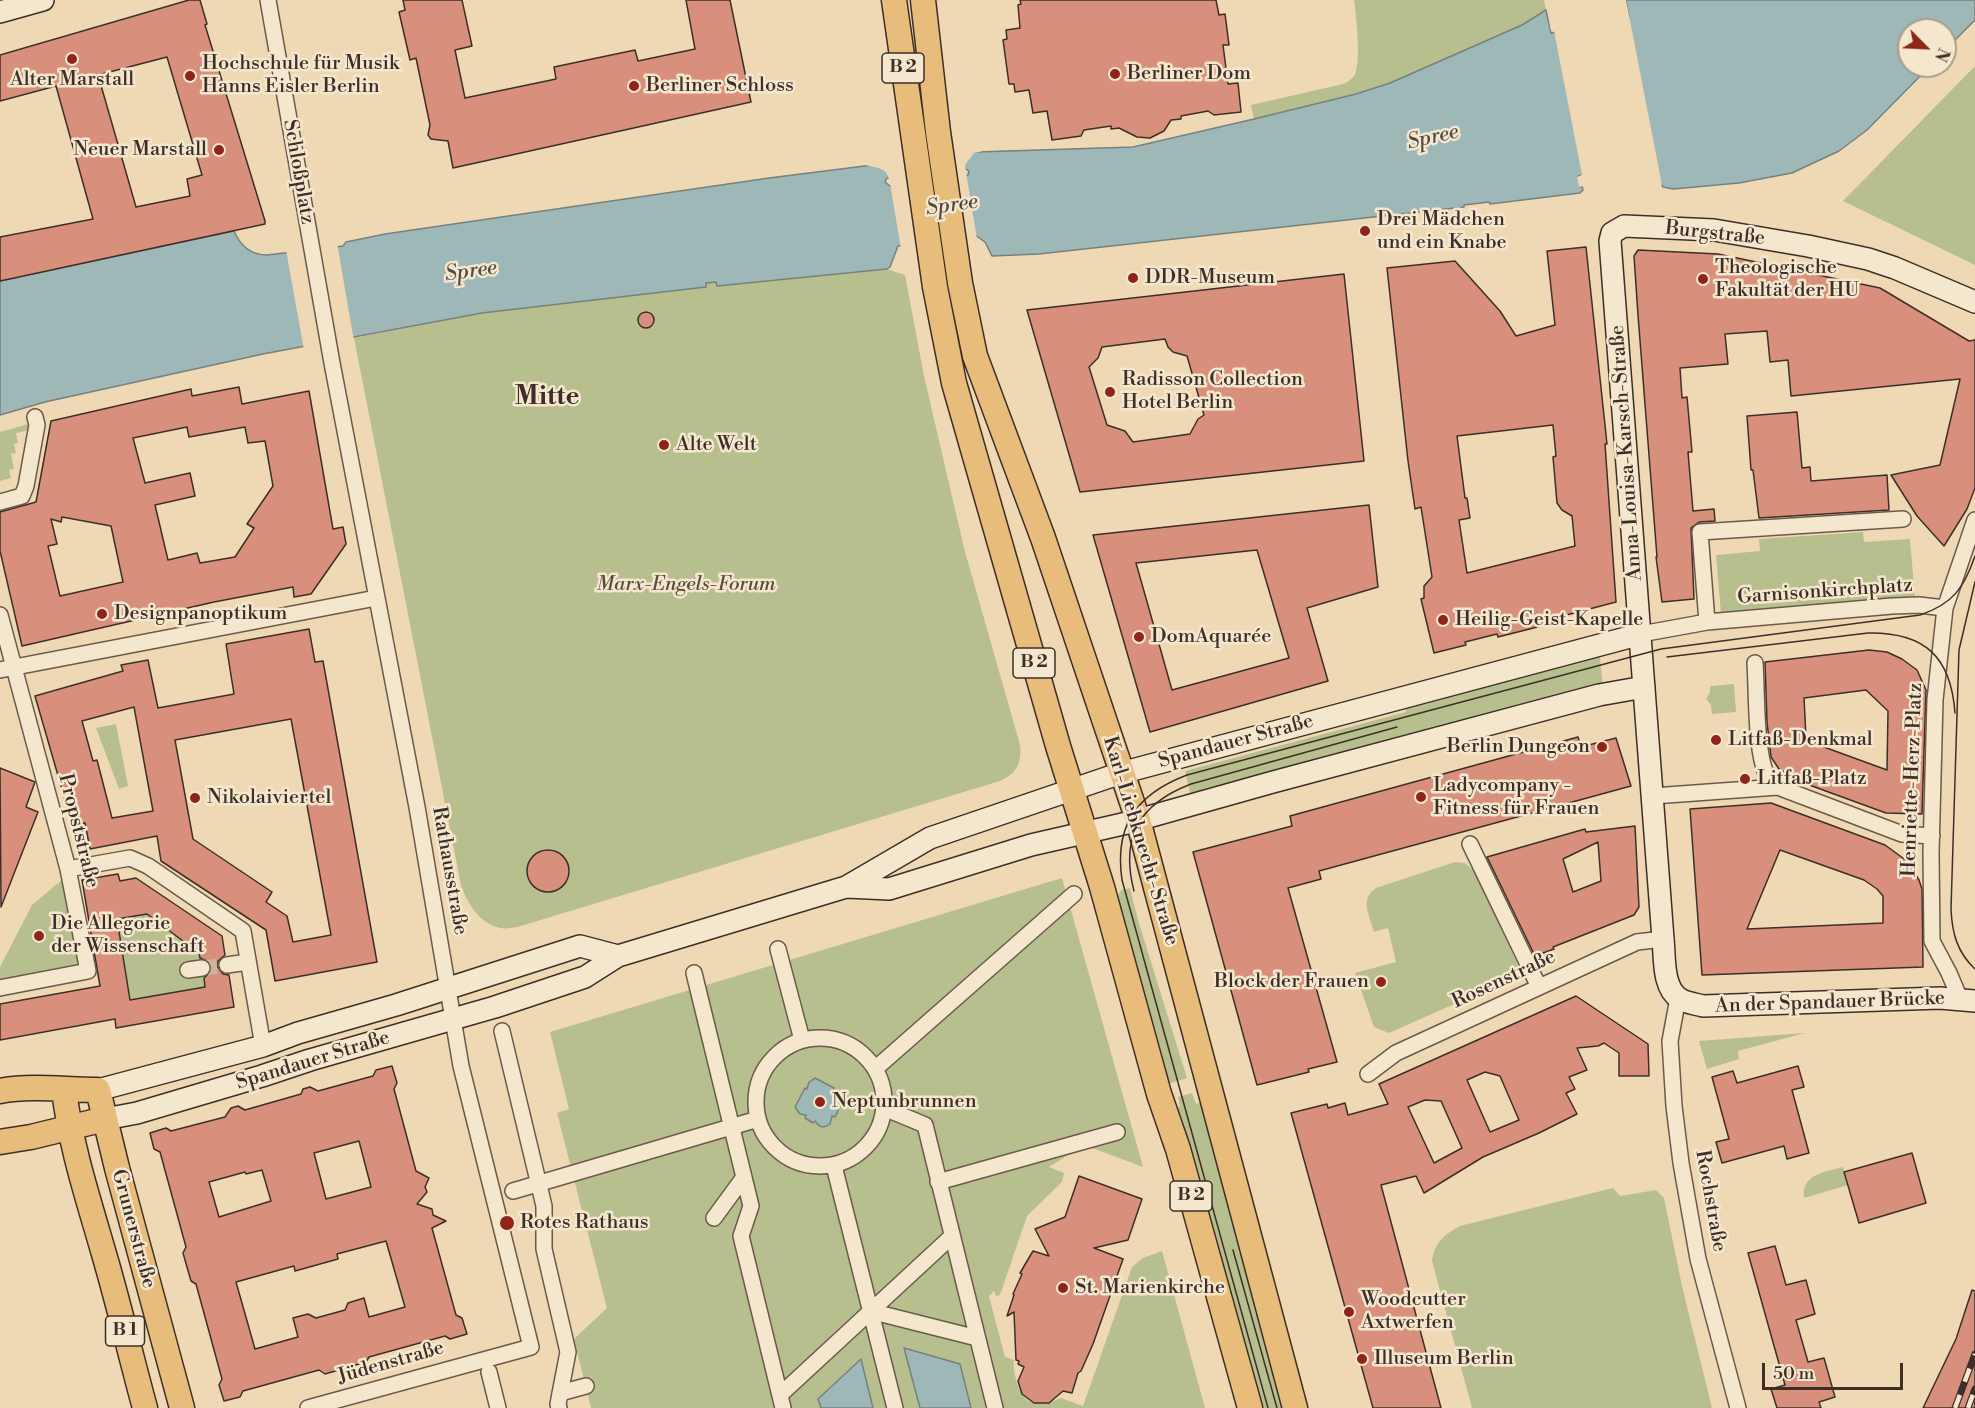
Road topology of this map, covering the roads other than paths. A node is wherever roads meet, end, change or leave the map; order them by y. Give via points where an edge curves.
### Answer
1 (43, 0) edge
2 (268, 0) edge
3 (894, 0) edge
4 (923, 0) edge
5 (0, 12) edge
6 (1624, 226) joint
7 (1975, 302) edge
8 (330, 354) joint
9 (35, 417) dead end
10 (0, 502) edge
11 (1902, 519) dead end
12 (1975, 520) edge
13 (1969, 561) edge
14 (376, 597) junction
15 (1945, 608) junction
16 (0, 615) edge
17 (1707, 622) junction
18 (1641, 634) junction
19 (1755, 663) dead end
20 (6, 669) edge
21 (1644, 687) junction
22 (1121, 773) junction
23 (1778, 787) junction
24 (1070, 789) junction
25 (1653, 796) junction
26 (1138, 820) junction
27 (1084, 832) junction
28 (1932, 836) junction
29 (1470, 844) dead end
30 (68, 869) junction
31 (846, 887) junction
32 (1074, 894) dead end
33 (1663, 939) junction
34 (778, 949) dead end
35 (618, 956) junction
36 (248, 962) junction
37 (227, 965) tunnel mouth
38 (694, 973) dead end
39 (1539, 987) junction
40 (0, 988) edge
41 (448, 988) junction
42 (1678, 998) junction
43 (1967, 1000) edge
44 (453, 1020) junction
45 (502, 1031) dead end
46 (802, 1040) junction
47 (263, 1046) junction
48 (875, 1070) junction
49 (1368, 1074) dead end
50 (64, 1090) junction
51 (98, 1090) junction
52 (0, 1091) edge
53 (884, 1108) junction
54 (105, 1119) junction
55 (758, 1119) junction
56 (69, 1127) junction
57 (731, 1128) junction
58 (1117, 1132) dead end
59 (0, 1142) edge
60 (834, 1166) junction
61 (744, 1177) junction
62 (938, 1182) junction
63 (539, 1184) junction
64 (513, 1191) dead end
65 (714, 1218) dead end
66 (952, 1236) junction
67 (870, 1311) junction
68 (977, 1338) junction
69 (487, 1365) junction
70 (586, 1386) dead end
71 (560, 1400) edge
72 (782, 1402) edge
73 (146, 1408) edge
74 (182, 1408) edge
75 (308, 1408) edge
76 (498, 1408) edge
77 (895, 1408) edge
78 (995, 1408) edge
79 (1250, 1408) edge
80 (1295, 1408) edge
81 (1738, 1408) edge

1 - 5 street
2 - 8 street, Schloßplatz
3 - 24 main road, B 2 via 935,287 954,383
4 - 22 main road, Karl-Liebknecht-Straße / B 2 via 938,132 970,335 980,374 1043,538
6 - 7 street, Burgstraße via 1714,230 1808,246 1895,268
6 - 18 street, Anna-Louisa-Karsch-Straße via 1612,233 1610,241
8 - 14 street, Rathausstraße
9 - 10 street via 37,425 22,496
11 - 17 street via 1700,532
12 - 13 street, Henriette-Herz-Platz
13 - 15 street, Henriette-Herz-Platz
14 - 20 street
14 - 41 street, Rathausstraße
15 - 17 street, Garnisonkirchplatz via 1892,606
15 - 28 street, Henriette-Herz-Platz via 1936,692
16 - 20 street, Propststraße
17 - 18 street, Garnisonkirchplatz
18 - 21 street, Anna-Louisa-Karsch-Straße
18 - 22 street, Spandauer Straße
19 - 23 street via 1763,764
20 - 30 street, Propststraße
21 - 25 street, Anna-Louisa-Karsch-Straße
21 - 26 street, Spandauer Straße via 1599,695
22 - 24 street, Spandauer Straße
22 - 26 main road, Karl-Liebknecht-Straße / B 2
23 - 25 street
23 - 28 street via 1902,834
24 - 27 main road, B 2
24 - 31 street, Spandauer Straße via 930,838
25 - 33 street, Anna-Louisa-Karsch-Straße
26 - 27 street, Spandauer Straße
26 - 80 main road, Karl-Liebknecht-Straße / B 2
27 - 31 street, Spandauer Straße via 888,889
27 - 79 main road, B 2
28 - 43 street, Henriette-Herz-Platz via 1932,941
29 - 39 street
30 - 36 street via 130,858 148,866 243,930
30 - 40 street, Propststraße via 88,971
31 - 35 street, Spandauer Straße
32 - 48 street
33 - 39 street, Rosenstraße via 1637,942
33 - 42 street, Anna-Louisa-Karsch-Straße via 1666,973
34 - 46 street
35 - 41 street, Spandauer Straße via 580,946
35 - 44 street, Spandauer Straße via 585,977
36 - 37 street
36 - 47 street
38 - 57 street
39 - 49 street, Rosenstraße via 1396,1053
41 - 44 street, Rathausstraße
41 - 47 street, Spandauer Straße
42 - 43 street, An der Spandauer Brücke via 1703,1006
42 - 81 street, Rochstraße via 1670,1041 1681,1163 1698,1259
44 - 54 street, Spandauer Straße
44 - 69 street, Rathausstraße via 531,1347
45 - 63 street
46 - 48 street via 836,1040 851,1046
46 - 55 street via 780,1052 764,1071 756,1094
47 - 51 street, Spandauer Straße
48 - 53 street via 881,1081
50 - 51 main road, Spandauer Straße
50 - 52 main road, Spandauer Straße via 22,1087
50 - 56 main road, Grunerstraße
51 - 54 main road, B 1
53 - 60 street via 881,1124 863,1151
53 - 62 street via 925,1125
54 - 56 main road, Spandauer Straße
54 - 74 main road, Grunerstraße / B 1
55 - 57 street
55 - 60 street via 774,1148 786,1158 810,1166
56 - 59 main road, Spandauer Straße
56 - 73 main road, Grunerstraße / B 1
57 - 61 street
57 - 63 street
58 - 62 street
60 - 67 street
61 - 65 street
61 - 72 street via 751,1206 741,1236
62 - 66 street
63 - 64 street
63 - 71 street via 544,1206 544,1249 568,1352
66 - 67 street
66 - 68 street
67 - 68 street
67 - 72 street
67 - 77 street
68 - 78 street
69 - 75 street, Jüdenstraße
69 - 76 street
70 - 71 street

